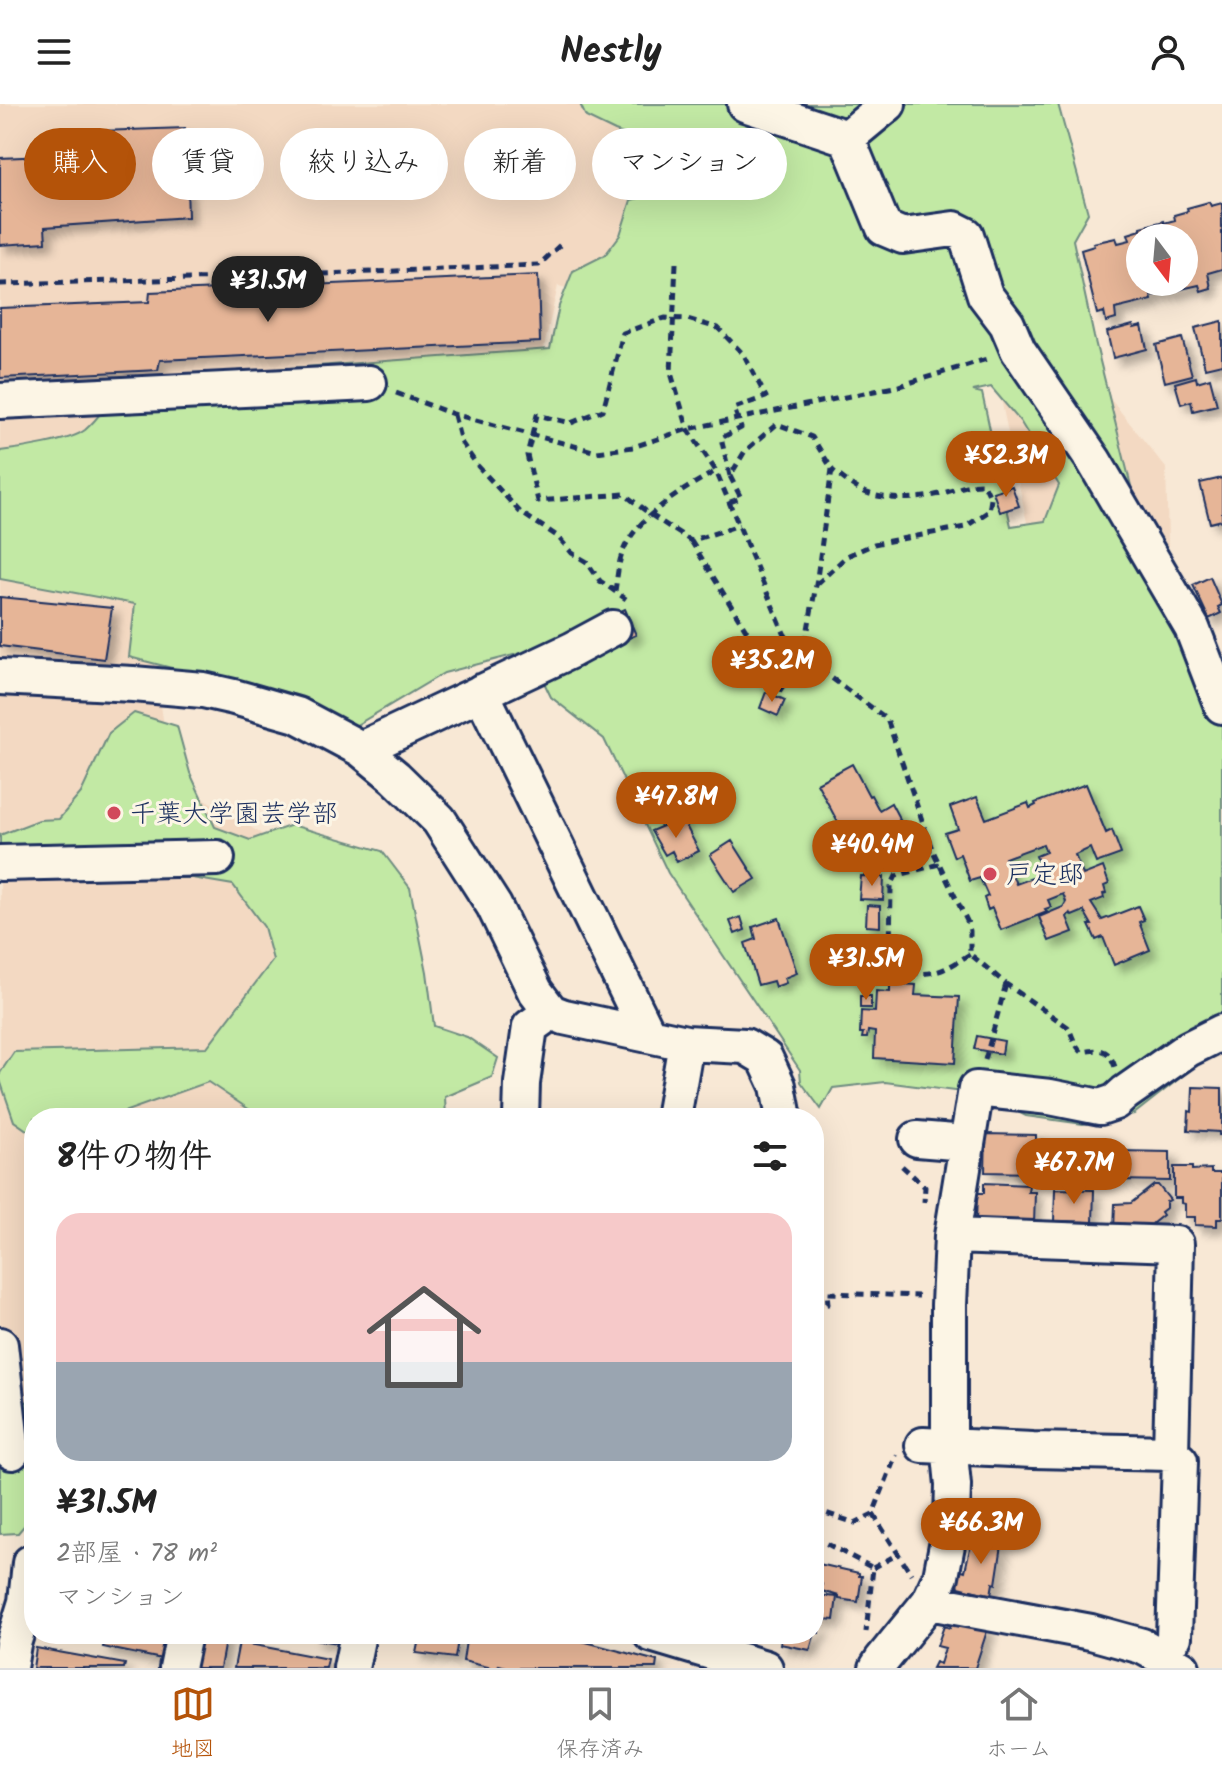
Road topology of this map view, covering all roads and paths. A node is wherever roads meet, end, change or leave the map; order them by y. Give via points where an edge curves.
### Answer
1 (745, 104) edge
2 (888, 104) edge
3 (847, 138) junction
4 (562, 243) dead end
5 (676, 263) dead end
6 (0, 284) edge
7 (674, 318) junction
8 (1018, 350) junction
9 (369, 383) joint
10 (0, 401) edge
11 (453, 414) junction
12 (738, 419) junction
13 (688, 429) junction
14 (532, 435) junction
15 (832, 469) junction
16 (716, 471) junction
17 (730, 476) junction
18 (730, 502) junction
19 (651, 515) junction
20 (739, 525) junction
21 (691, 541) junction
22 (816, 585) junction
23 (615, 591) junction
24 (621, 615) joint
25 (803, 657) junction
26 (0, 677) edge
27 (782, 688) junction
28 (481, 692) junction
29 (776, 696) dead end
30 (1222, 706) edge
31 (361, 749) junction
32 (932, 849) junction
33 (217, 858) dead end
34 (876, 861) dead end
35 (0, 863) edge
36 (939, 864) junction
37 (970, 954) junction
38 (1006, 984) junction
39 (551, 1012) junction
40 (1222, 1032) edge
41 (648, 1034) junction
42 (686, 1043) junction
43 (976, 1089) junction
44 (1125, 1093) junction
45 (521, 1108) edge
46 (675, 1108) edge
47 (782, 1108) edge
48 (966, 1143) junction
49 (909, 1152) joint
50 (925, 1187) dead end
51 (952, 1236) junction
52 (824, 1293) edge
53 (827, 1293) junction
54 (919, 1296) dead end
55 (824, 1305) edge
56 (0, 1345) edge
57 (927, 1448) junction
58 (12, 1452) dead end
59 (1171, 1453) junction
60 (824, 1512) edge
61 (873, 1514) junction
62 (824, 1542) edge
63 (898, 1554) junction
64 (21, 1564) edge
65 (873, 1568) junction
66 (24, 1587) edge
67 (923, 1592) junction
68 (24, 1608) edge
69 (865, 1635) dead end
70 (182, 1644) edge
71 (356, 1644) edge
72 (696, 1650) edge
73 (1178, 1653) edge
74 (9, 1668) edge
75 (177, 1668) edge
76 (351, 1668) edge
77 (765, 1668) edge
78 (877, 1668) edge

1 - 3 street
2 - 3 street
3 - 8 street via 884,228 903,236 954,229 966,235 985,295
4 - 6 path via 539,265
5 - 7 path
7 - 12 path via 718,328 744,355 766,397 734,408
7 - 13 path via 671,373
7 - 14 path via 623,333 603,410 571,423 537,415
8 - 12 path via 899,386
8 - 30 street via 1094,461 1192,628
9 - 10 street
9 - 11 path
11 - 14 path
11 - 23 path via 461,442 520,512 557,536
12 - 13 path
12 - 17 path via 741,428 721,438
13 - 14 path via 597,452
13 - 16 path
14 - 19 path via 527,455 538,501 624,494
15 - 17 path via 812,437 777,424 745,451
15 - 22 path
15 - 22 path via 870,494 937,495 973,483 984,484 993,498 989,511 965,527 874,544 847,556
16 - 18 path
16 - 19 path
17 - 18 path via 741,498
18 - 20 path
19 - 21 path
19 - 23 path via 622,551
20 - 21 path
20 - 25 path via 784,633
21 - 27 path
22 - 25 path
23 - 24 path
24 - 28 street via 572,650
25 - 27 path
25 - 32 path via 887,719
26 - 31 street via 203,690 297,715
27 - 29 path
28 - 31 street
28 - 41 street
31 - 39 street via 439,820 494,906 535,991
32 - 34 path
32 - 36 path
33 - 35 street
36 - 37 path via 968,923
36 - 37 path via 896,876 891,886 890,955 900,971 924,975
37 - 38 path
38 - 43 path
38 - 44 path via 1068,1027 1082,1052 1108,1053
39 - 41 street
39 - 45 street via 530,1027
40 - 44 street
41 - 42 street
42 - 46 street
42 - 47 street via 745,1046 765,1058
43 - 44 street via 1100,1107
43 - 48 street
48 - 49 street
48 - 51 street
49 - 50 path
51 - 57 street via 949,1305
51 - 59 street via 1176,1244
52 - 53 path
53 - 54 path
53 - 55 path
56 - 58 street
57 - 59 street
57 - 61 path via 896,1455
57 - 67 street via 953,1485 941,1576
59 - 73 street via 1180,1461
60 - 61 path via 855,1523
61 - 63 path
62 - 65 path
63 - 65 path
63 - 67 path
64 - 66 street
65 - 69 path
67 - 73 street
67 - 78 street
68 - 74 street
70 - 75 street
71 - 76 street
72 - 77 street

